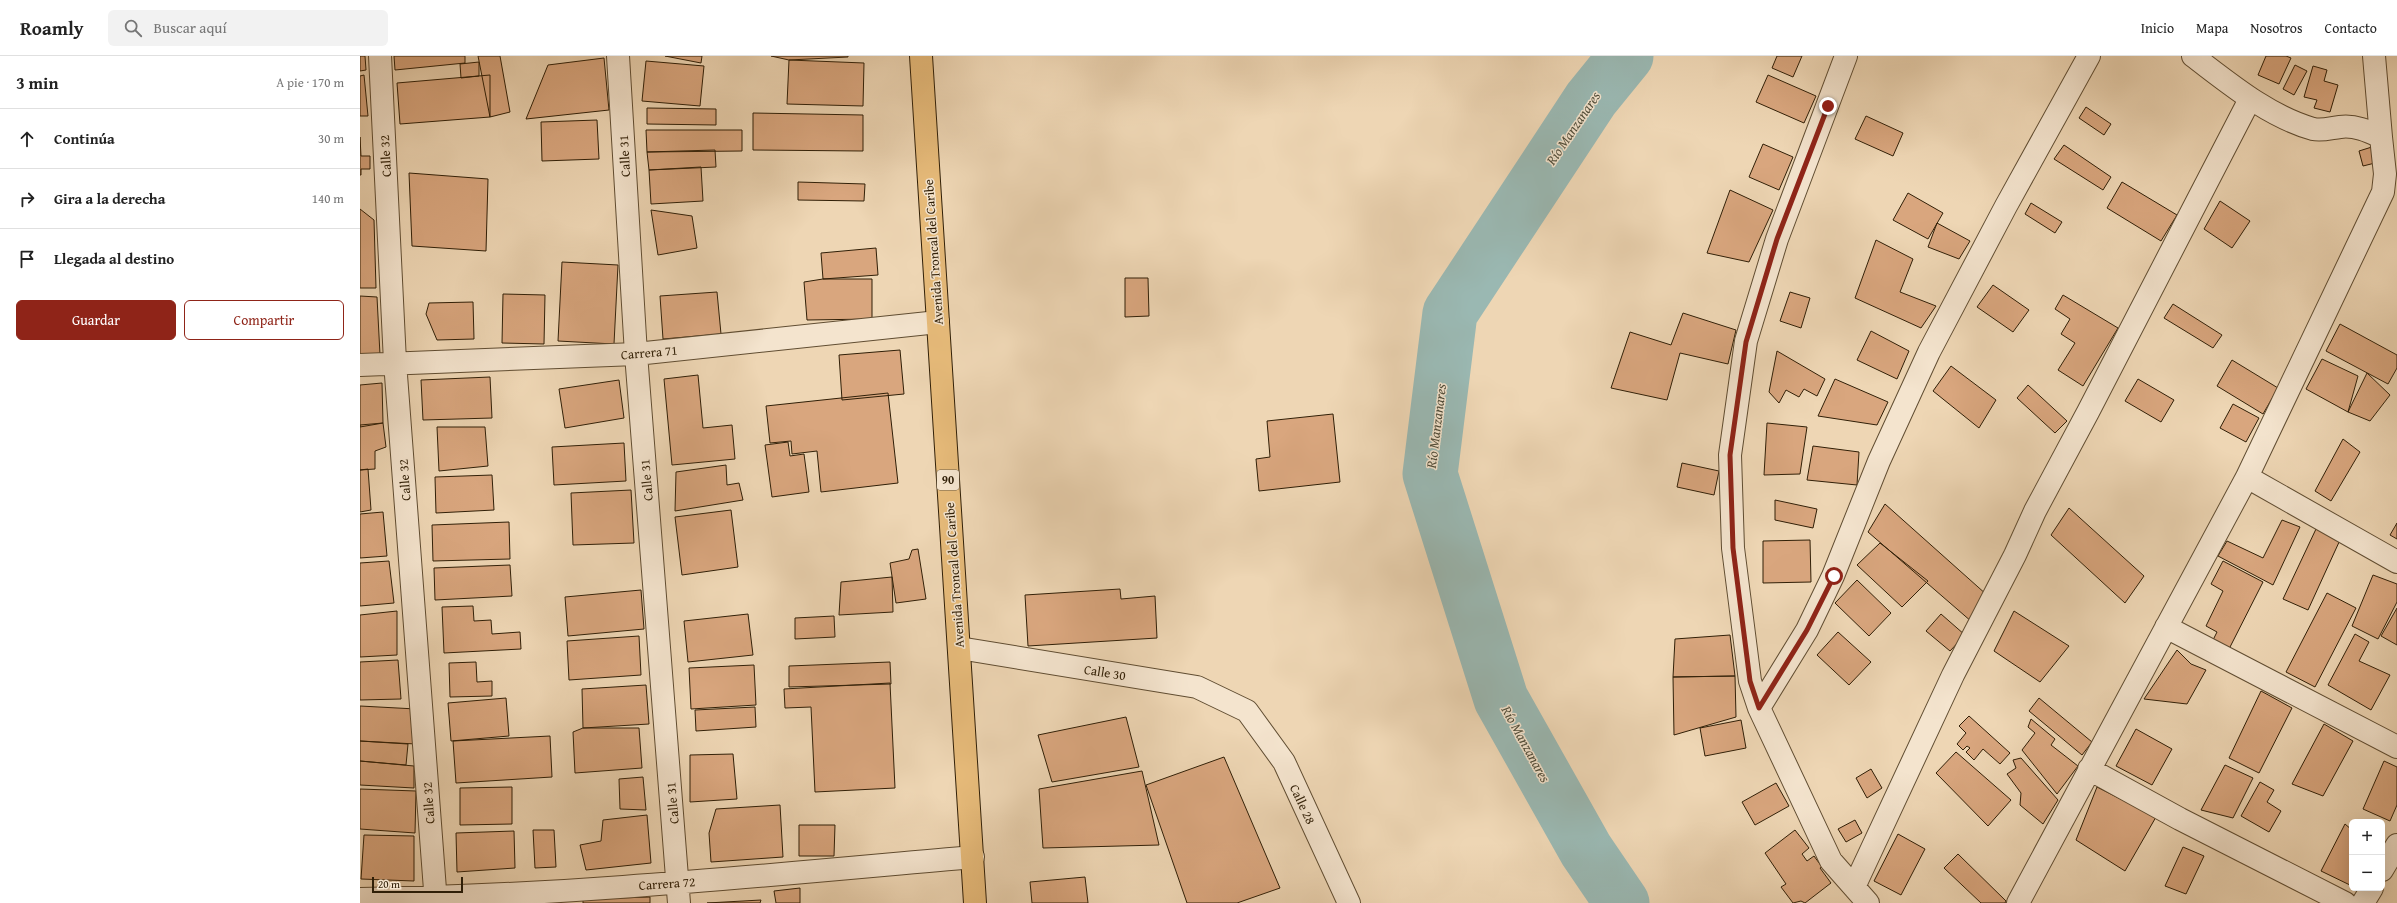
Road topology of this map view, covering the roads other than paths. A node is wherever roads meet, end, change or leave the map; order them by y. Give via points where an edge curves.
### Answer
1 (380, 56) edge
2 (618, 56) edge
3 (921, 56) edge
4 (1846, 56) edge
5 (2089, 56) edge
6 (2193, 56) edge
7 (2374, 56) edge
8 (2250, 99) junction
9 (2381, 137) junction
10 (938, 322) junction
11 (636, 354) junction
12 (395, 362) junction
13 (360, 365) edge
14 (2247, 477) junction
15 (2397, 562) edge
16 (2166, 627) junction
17 (959, 648) junction
18 (1759, 708) junction
19 (1247, 711) joint
20 (2397, 747) edge
21 (2089, 769) junction
22 (2397, 845) edge
23 (973, 858) junction
24 (2385, 865) edge
25 (1854, 887) junction
26 (2370, 891) edge
27 (679, 893) edge
28 (360, 899) edge
29 (436, 901) edge
30 (976, 903) edge
31 (1349, 903) edge
32 (1868, 903) edge
33 (2018, 903) edge
34 (2345, 903) edge
35 (2363, 903) edge

1 - 12 street, Calle 32
2 - 11 street, Calle 31
3 - 10 highway, Avenida Troncal del Caribe / 90
4 - 18 street via 1777,239 1746,342 1730,455 1733,548 1750,681
5 - 18 street via 1929,352 1879,461 1834,576 1807,630
6 - 8 street
7 - 9 street
8 - 9 street via 2315,129 2348,127
8 - 25 street via 2035,511 1953,675
9 - 14 street via 2385,174 2383,192
10 - 11 street, Carrera 71
10 - 17 highway, Avenida Troncal del Caribe / 90
11 - 12 street, Carrera 71
11 - 27 street, Calle 31
12 - 13 street, Carrera 71
12 - 29 street, Calle 32
14 - 15 street
14 - 16 street
16 - 20 street
16 - 21 street
17 - 19 street, Calle 30 via 1197,687
17 - 23 highway, Avenida Troncal del Caribe / 90
18 - 25 street via 1831,860
19 - 31 street, Calle 28 via 1284,762
21 - 33 street
21 - 34 street via 2180,819
22 - 24 street
23 - 27 street, Carrera 72
23 - 30 highway, Avenida Troncal del Caribe / 90
25 - 32 street
26 - 35 street
27 - 29 street, Carrera 72
28 - 29 street, Carrera 72

